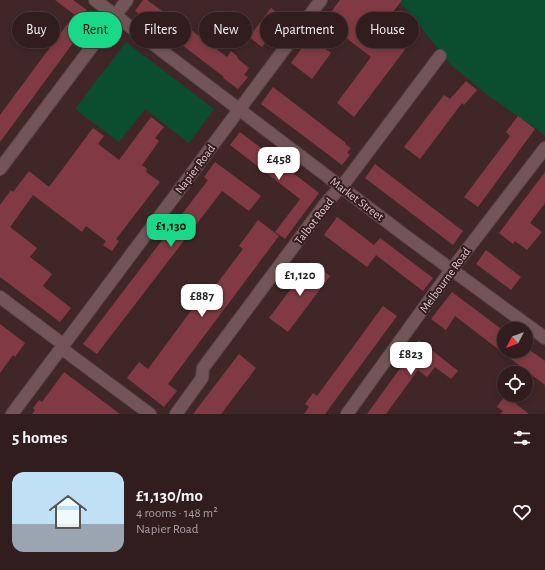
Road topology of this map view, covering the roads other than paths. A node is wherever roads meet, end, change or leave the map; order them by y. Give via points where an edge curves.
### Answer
1 (95, 0) edge
2 (127, 0) edge
3 (321, 0) edge
4 (111, 12) edge
5 (117, 12) edge
6 (122, 20) edge
7 (90, 48) edge
8 (440, 56) dead end
9 (239, 110) junction
10 (545, 148) edge
11 (0, 169) edge
12 (341, 187) junction
13 (452, 270) junction
14 (0, 297) edge
15 (545, 338) edge
16 (62, 346) junction
17 (12, 414) edge
18 (150, 414) edge
19 (176, 414) edge
20 (347, 414) edge

1 - 4 street, Market Street
2 - 5 street
3 - 9 street, Napier Road
6 - 9 street, Market Street
7 - 11 street
8 - 12 street, Talbot Road
9 - 12 street, Market Street
9 - 16 street, Napier Road
10 - 13 street, Melbourne Road
12 - 13 street, Market Street
12 - 19 street, Talbot Road via 326,203 203,368 202,378
13 - 15 street, Market Street
13 - 20 street, Melbourne Road
14 - 16 street
16 - 17 street, Napier Road
16 - 18 street

